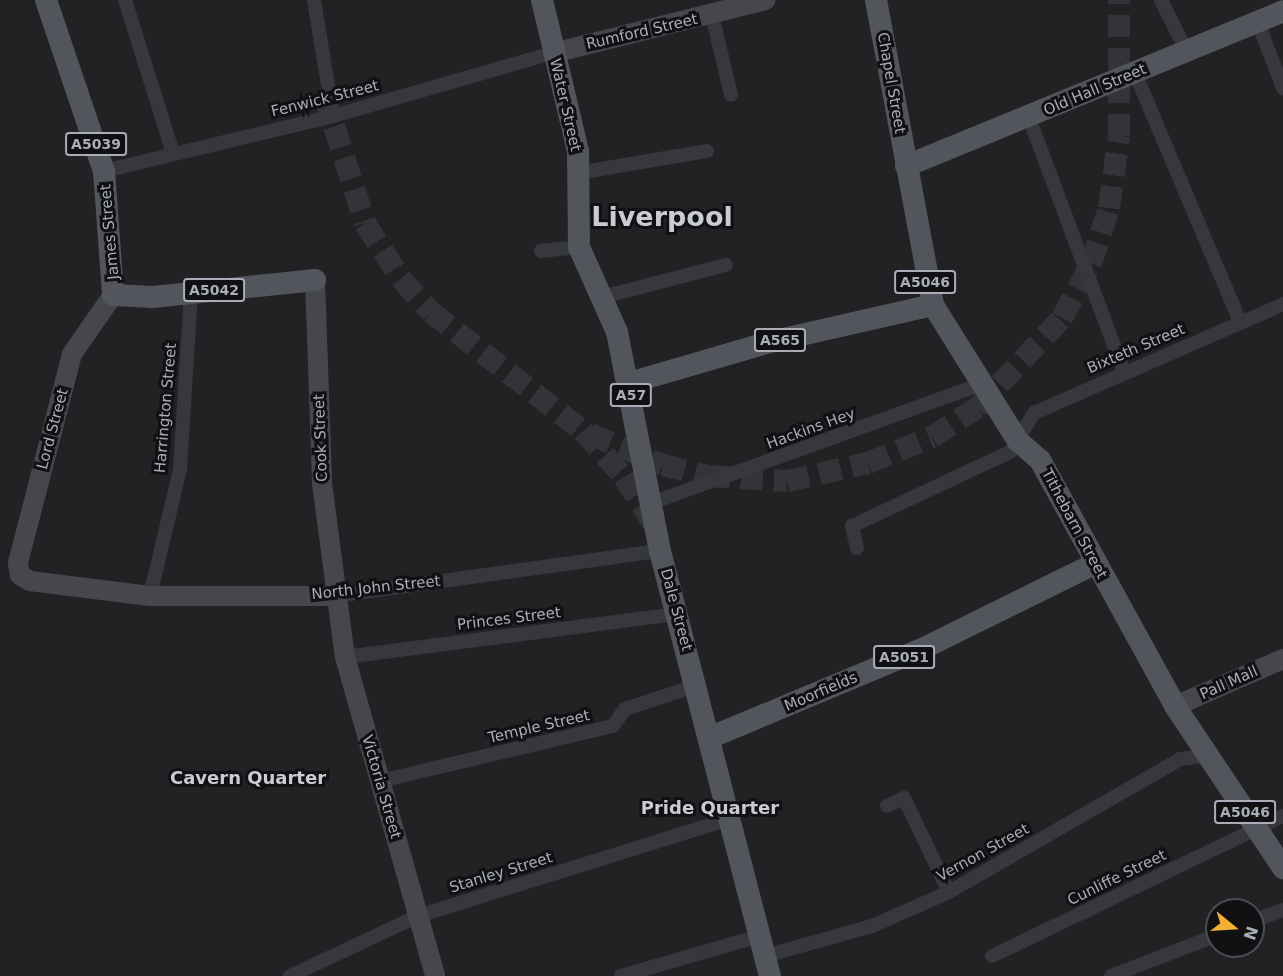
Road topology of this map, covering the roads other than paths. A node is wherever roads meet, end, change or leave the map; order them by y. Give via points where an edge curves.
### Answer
1 (46, 0) edge
2 (125, 0) edge
3 (314, 0) edge
4 (542, 0) edge
5 (766, 0) edge
6 (876, 0) edge
7 (1161, 0) edge
8 (1283, 10) edge
9 (712, 15) junction
10 (1258, 23) junction
11 (1188, 52) junction
12 (553, 53) junction
13 (1135, 73) junction
14 (1283, 88) edge
15 (731, 95) dead end
16 (333, 116) junction
17 (1029, 118) junction
18 (707, 151) dead end
19 (173, 153) junction
20 (906, 166) junction
21 (104, 171) junction
22 (578, 173) junction
23 (579, 247) junction
24 (542, 251) dead end
25 (726, 265) dead end
26 (315, 280) joint
27 (191, 292) junction
28 (114, 295) junction
29 (602, 297) junction
30 (1283, 304) edge
31 (933, 305) junction
32 (1240, 322) junction
33 (1124, 372) junction
34 (629, 383) junction
35 (981, 384) junction
36 (1018, 441) junction
37 (651, 503) junction
38 (857, 548) dead end
39 (660, 551) junction
40 (1094, 564) junction
41 (20, 575) joint
42 (150, 596) junction
43 (334, 596) junction
44 (677, 614) junction
45 (345, 657) junction
46 (1283, 659) edge
47 (695, 686) junction
48 (1175, 706) junction
49 (709, 738) junction
50 (1206, 756) junction
51 (380, 781) junction
52 (887, 806) dead end
53 (1283, 816) edge
54 (729, 819) junction
55 (1256, 828) junction
56 (1283, 868) edge
57 (949, 892) junction
58 (1283, 910) edge
59 (418, 916) junction
60 (1265, 917) edge
61 (1205, 940) edge
62 (765, 956) edge
63 (992, 956) dead end
64 (290, 976) edge
65 (435, 976) edge
66 (621, 976) edge
67 (1111, 976) edge

1 - 21 main road, James Street / A5039
2 - 19 street
3 - 16 street
4 - 12 main road, Water Street / A57
5 - 9 street, Rumford Street
6 - 20 main road, Chapel Street
7 - 11 street
8 - 10 main road, Old Hall Street
9 - 12 street, Rumford Street
9 - 15 street
10 - 11 main road, Old Hall Street
10 - 14 street
11 - 13 main road, Old Hall Street
12 - 16 street, Fenwick Street
12 - 22 main road, Water Street / A57 via 578,150
13 - 17 main road, Old Hall Street
13 - 32 street
16 - 19 street, Fenwick Street
17 - 20 main road, Old Hall Street
17 - 33 street
18 - 22 street
19 - 21 street, Fenwick Street
20 - 31 main road, Tithebarn Street / A5046
21 - 28 main road, James Street / A5039
22 - 23 main road, Water Street / A57
23 - 24 street
23 - 29 main road, Dale Street / A57
25 - 29 street
26 - 27 main road, A5042
26 - 43 street, Cook Street via 322,483
27 - 28 main road, A5042
27 - 42 street, Harrington Street via 180,469
28 - 41 street, Lord Street via 72,354 18,563
29 - 34 main road, Dale Street / A57
30 - 32 street, Bixteth Street
31 - 34 main road, A565 via 770,342
31 - 35 main road, Tithebarn Street / A5046
32 - 33 street, Bixteth Street
33 - 36 street, Bixteth Street via 1034,413
34 - 37 main road, Dale Street / A57
35 - 36 main road, Tithebarn Street / A5046
35 - 37 street, Hackins Hey
36 - 38 street via 1010,452 852,526
36 - 40 main road, Tithebarn Street / A5046 via 1040,460
37 - 39 main road, Dale Street / A57
39 - 43 street, North John Street
39 - 44 main road, Dale Street / A57
40 - 48 main road, Tithebarn Street / A5046
40 - 49 main road, Moorfields / A5051 via 924,648
41 - 42 street, North John Street via 30,581
42 - 43 street, North John Street
43 - 45 street, Victoria Street
44 - 45 street, Princes Street
44 - 47 main road, Dale Street / A57
45 - 51 street, Victoria Street
46 - 48 street, Pall Mall
47 - 49 main road, Dale Street / A57
47 - 51 street, Temple Street via 625,709 613,726
48 - 50 main road, Tithebarn Street / A5046
49 - 54 main road, Dale Street / A57
50 - 55 main road, Tithebarn Street / A5046
50 - 57 street, Vernon Street via 1180,759
51 - 59 street, Victoria Street
52 - 57 street via 904,798
53 - 55 street, Cunliffe Street
54 - 59 street, Stanley Street
54 - 62 main road, Dale Street / A57
55 - 56 main road, Tithebarn Street / A5046
55 - 63 street, Cunliffe Street
57 - 62 street, Vernon Street via 872,926
58 - 60 street
59 - 64 street, Stanley Street
59 - 65 street, Victoria Street
61 - 67 street
62 - 66 street, Vernon Street

